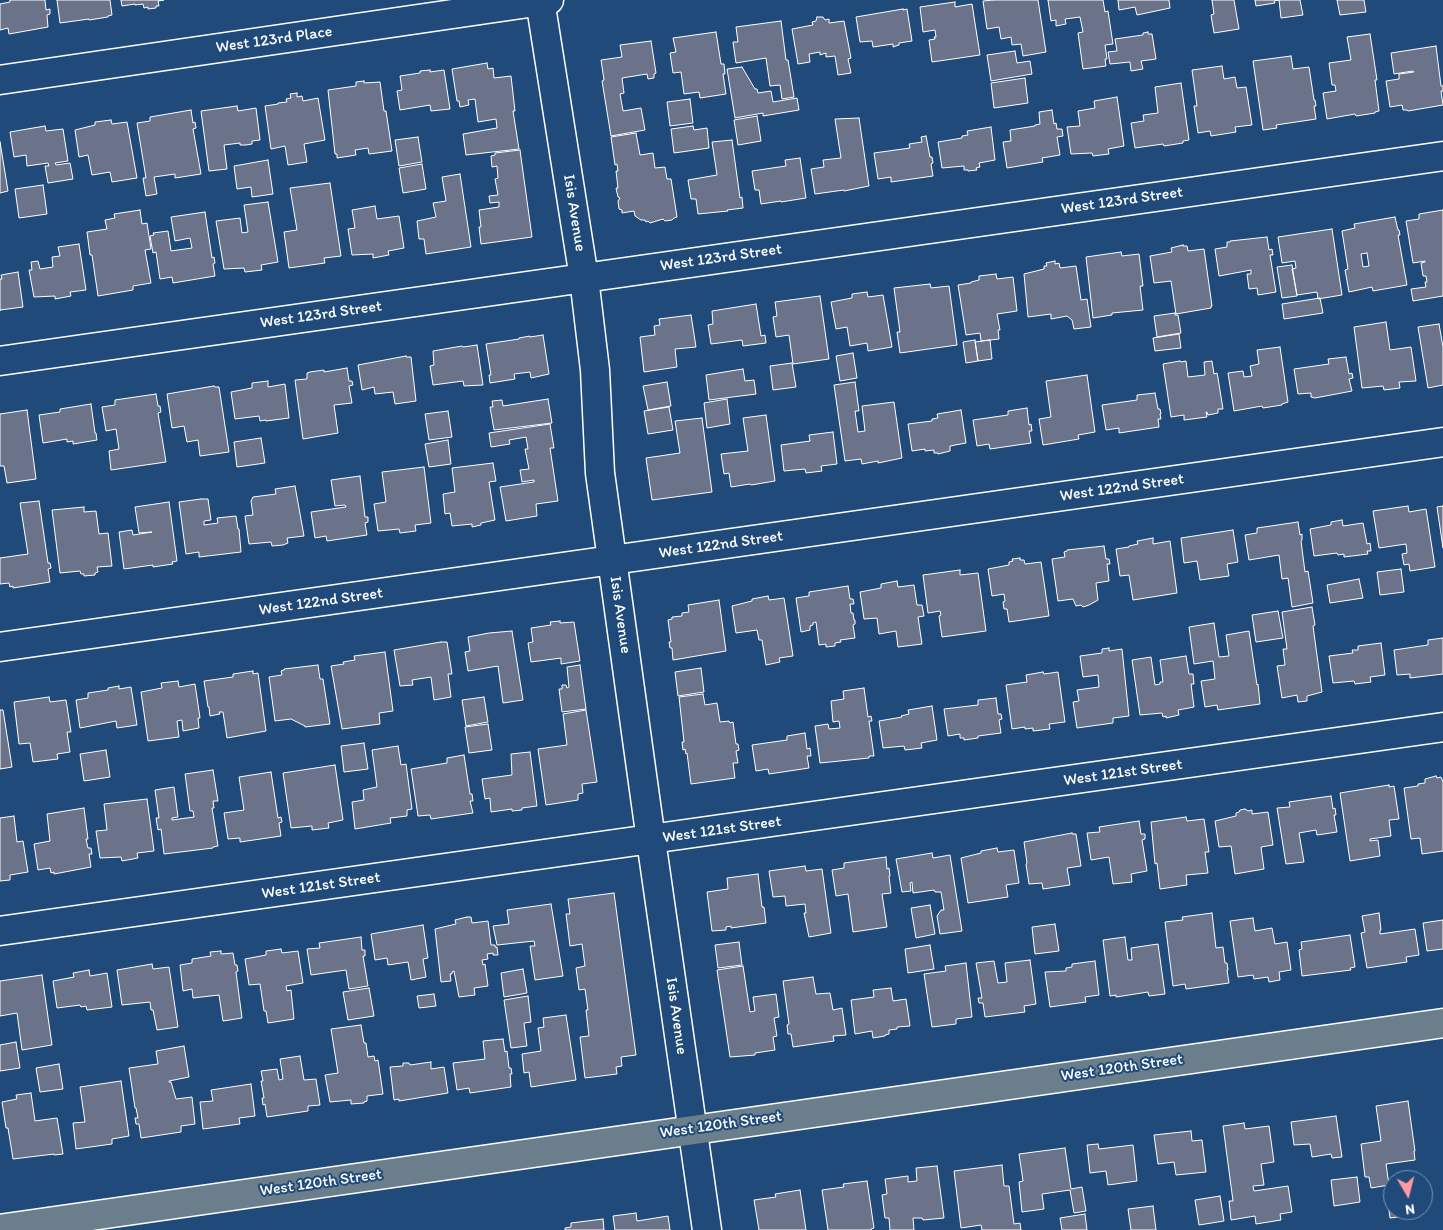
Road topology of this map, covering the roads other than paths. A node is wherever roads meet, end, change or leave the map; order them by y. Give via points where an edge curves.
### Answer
1 (543, 0) edge
2 (0, 80) edge
3 (1443, 156) edge
4 (584, 278) junction
5 (0, 361) edge
6 (1443, 442) edge
7 (612, 560) junction
8 (0, 647) edge
9 (1443, 727) edge
10 (651, 840) junction
11 (0, 932) edge
12 (1443, 1023) edge
13 (693, 1129) junction
14 (0, 1229) edge
15 (708, 1230) edge

1 - 2 street, West 123rd Place
1 - 4 street, Isis Avenue
3 - 4 street, West 123rd Street
4 - 5 street, West 123rd Street
4 - 7 street, Isis Avenue via 595,370 600,473
6 - 7 street, West 122nd Street
7 - 8 street, West 122nd Street
7 - 10 street, Isis Avenue
9 - 10 street, West 121st Street
10 - 11 street, West 121st Street
10 - 13 street, Isis Avenue
12 - 13 main road, West 120th Street
13 - 14 main road, West 120th Street
13 - 15 street, Isis Avenue

